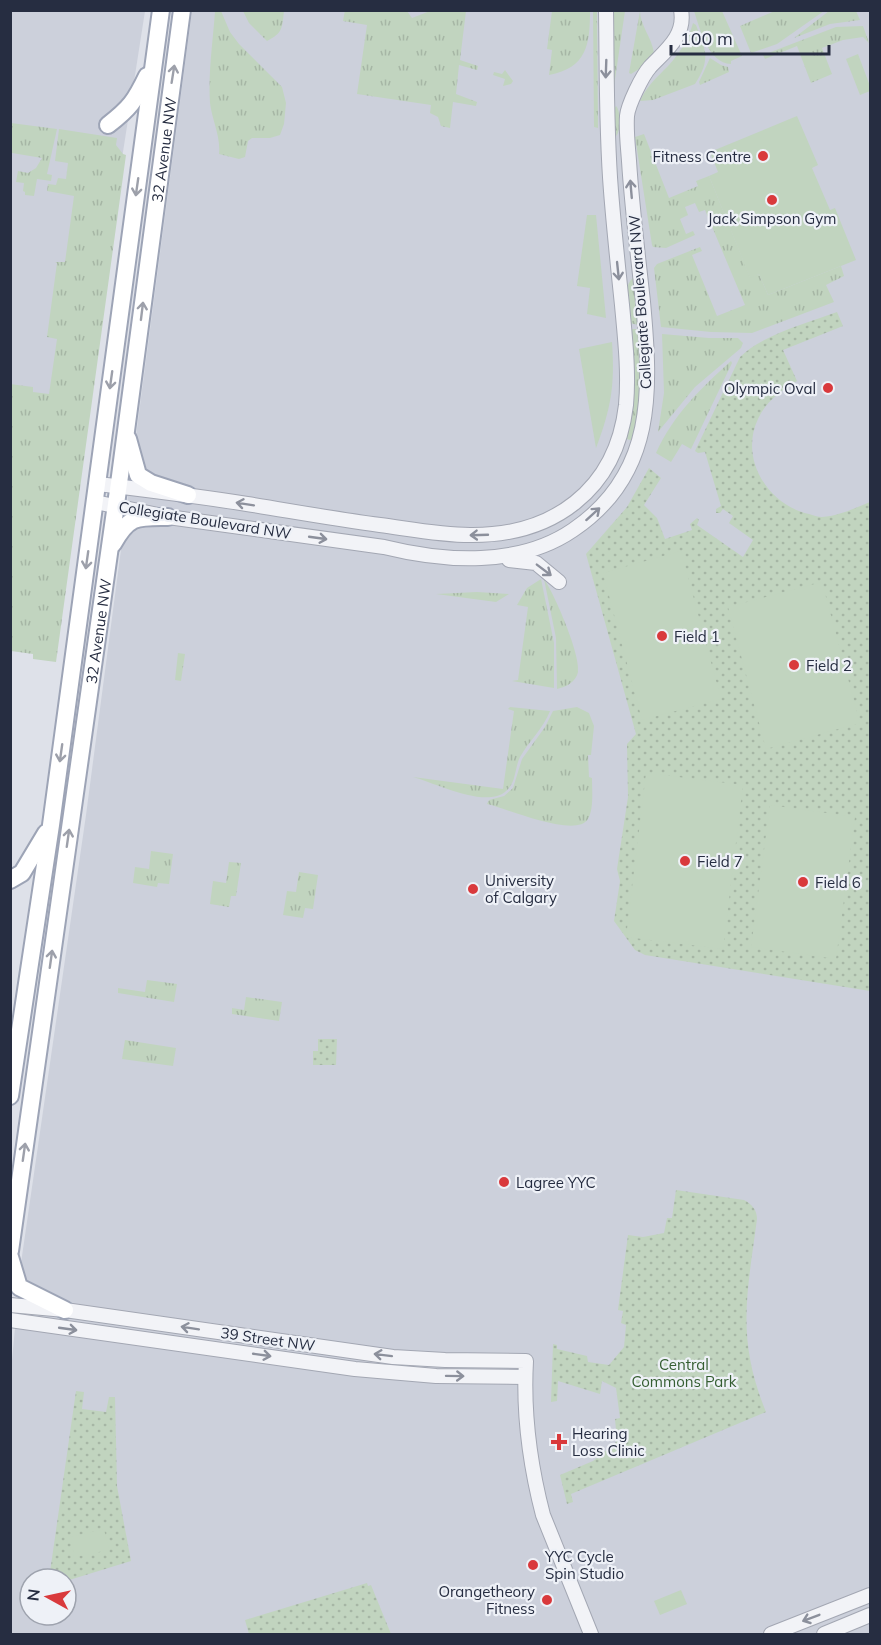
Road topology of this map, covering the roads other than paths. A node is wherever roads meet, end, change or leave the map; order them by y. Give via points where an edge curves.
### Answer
1 (161, 10) edge
2 (182, 10) edge
3 (606, 10) edge
4 (681, 10) edge
5 (154, 62) junction
6 (108, 125) dead end
7 (126, 432) junction
8 (98, 484) junction
9 (118, 487) junction
10 (188, 495) junction
11 (95, 502) junction
12 (115, 505) junction
13 (168, 517) junction
14 (109, 550) junction
15 (486, 558) junction
16 (560, 582) dead end
17 (51, 825) junction
18 (10, 880) edge
19 (10, 1096) edge
20 (10, 1251) edge
21 (10, 1257) edge
22 (10, 1305) edge
23 (65, 1310) junction
24 (10, 1320) edge
25 (525, 1377) junction
26 (870, 1595) edge
27 (870, 1615) edge
28 (591, 1635) edge
29 (771, 1635) edge
30 (824, 1635) edge

1 - 5 main road, 32 Avenue NW
7 -> 2 main road, 32 Avenue NW
3 -> 10 street, Collegiate Boulevard NW via 608,159 627,390 618,442 590,489 544,522 518,531 481,535 427,532
15 -> 4 street, Collegiate Boulevard NW via 543,545 581,524 613,492 639,445 647,406 648,361 627,114 648,69 676,39
5 - 6 main road via 128,109
5 -> 8 main road, 32 Avenue NW
7 - 9 main road, 32 Avenue NW
7 - 10 main road via 138,476
8 - 9 street, Collegiate Boulevard NW
8 - 11 main road, 32 Avenue NW
9 - 10 street, Collegiate Boulevard NW
9 - 12 main road, 32 Avenue NW
11 - 12 street, Collegiate Boulevard NW
11 -> 17 main road, 32 Avenue NW
12 - 13 street, Collegiate Boulevard NW
12 - 14 main road, 32 Avenue NW
13 - 14 main road via 141,517 126,524
13 -> 15 street, Collegiate Boulevard NW via 414,553
20 -> 14 main road, 32 Avenue NW
15 -> 16 street via 531,561
17 - 18 main road via 22,873
17 - 19 main road, 32 Avenue NW
21 - 23 main road via 19,1287
22 - 23 street, 39 Street NW
25 -> 23 street, 39 Street NW via 526,1361 393,1357
24 -> 25 street, 39 Street NW via 355,1369 436,1376
25 - 28 street via 529,1447 543,1515
26 -> 29 street
27 - 30 street

